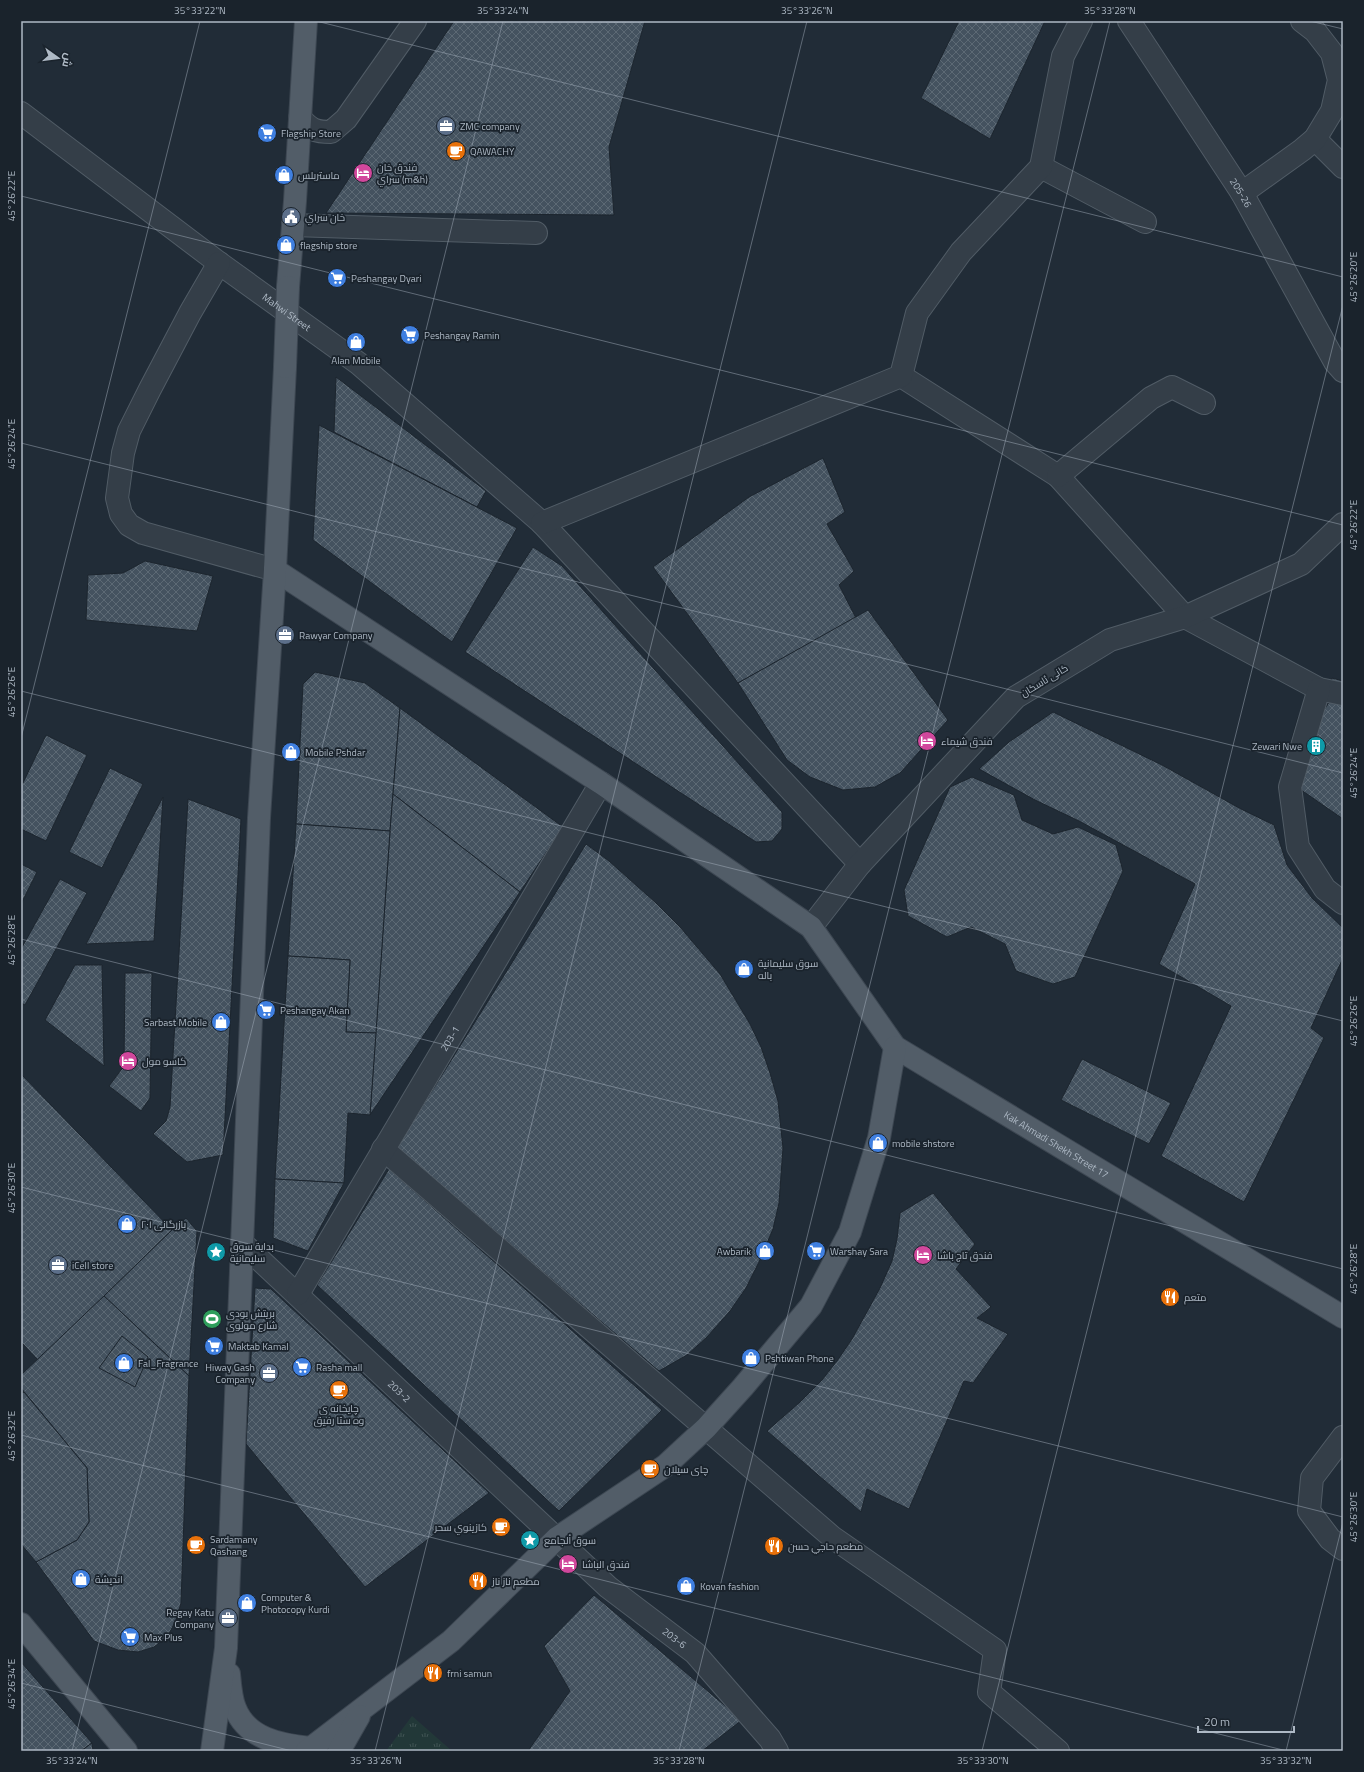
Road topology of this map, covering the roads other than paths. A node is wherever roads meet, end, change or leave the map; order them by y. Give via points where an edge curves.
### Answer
1 (306, 21) edge
2 (415, 21) edge
3 (1081, 21) edge
4 (1129, 21) edge
5 (1302, 21) edge
6 (21, 113) edge
7 (300, 118) junction
8 (1315, 139) junction
9 (1041, 166) junction
10 (1343, 167) edge
11 (1242, 193) junction
12 (1145, 222) dead end
13 (293, 225) junction
14 (536, 233) dead end
15 (219, 263) junction
16 (1343, 371) edge
17 (900, 376) junction
18 (1204, 403) dead end
19 (1058, 476) junction
20 (542, 523) junction
21 (1343, 524) edge
22 (275, 570) junction
23 (1185, 617) junction
24 (1319, 689) junction
25 (1343, 694) edge
26 (601, 783) junction
27 (860, 864) junction
28 (1343, 903) edge
29 (811, 927) junction
30 (895, 1047) junction
31 (383, 1149) junction
32 (242, 1243) junction
33 (298, 1294) junction
34 (1343, 1317) edge
35 (706, 1428) junction
36 (1343, 1437) edge
37 (557, 1538) junction
38 (1343, 1549) edge
39 (21, 1624) edge
40 (226, 1648) junction
41 (362, 1710) junction
42 (309, 1750) edge
43 (126, 1751) edge
44 (212, 1751) edge
45 (339, 1751) edge
46 (777, 1751) edge
47 (1058, 1751) edge

1 - 7 main road
2 - 7 street via 346,119 331,132 319,132 310,128
3 - 9 street via 1063,56
4 - 11 street, 205-26
5 - 8 street via 1332,53 1339,80 1332,112
6 - 15 street, Mahwi Street
7 - 13 main road
8 - 10 street
8 - 11 street
9 - 12 street
9 - 17 street via 961,252 917,313
11 - 16 street, 205-26 via 1335,362
13 - 14 street
13 - 22 main road, bridge
15 - 20 street, Mahwi Street via 358,363
15 - 22 street via 129,431 123,453 117,498 121,514 129,525 143,533
17 - 19 street
17 - 20 street
18 - 19 street via 1172,387 1151,398
19 - 23 street
20 - 27 street, Mahwi Street
21 - 23 street, کانی ئاسکان via 1301,564
22 - 26 main road
22 - 32 main road via 259,818
23 - 24 street
23 - 27 street, کانی ئاسکان via 1110,640 1016,696
24 - 25 street
24 - 28 street via 1290,787 1298,847 1325,889
26 - 29 main road
26 - 31 street, 203-1
27 - 29 street, کانی ئاسکان
29 - 30 main road, Kak Ahmadi Shekh Street 17
30 - 34 main road, Kak Ahmadi Shekh Street 17
30 - 35 main road via 879,1138 850,1232 811,1306
31 - 33 street, 203-1
31 - 35 street
32 - 33 street, 203-2
32 - 40 main road
33 - 37 street, 203-2
35 - 37 main road via 666,1466
35 - 47 street via 832,1537 995,1650 989,1692
36 - 38 street via 1312,1478 1309,1511 1330,1539
37 - 41 main road via 451,1641
37 - 46 street, 203-6 via 608,1587 695,1653 770,1739
39 - 43 main road
40 - 42 main road via 235,1708 248,1728 264,1738
40 - 44 main road
41 - 42 main road
41 - 45 main road

